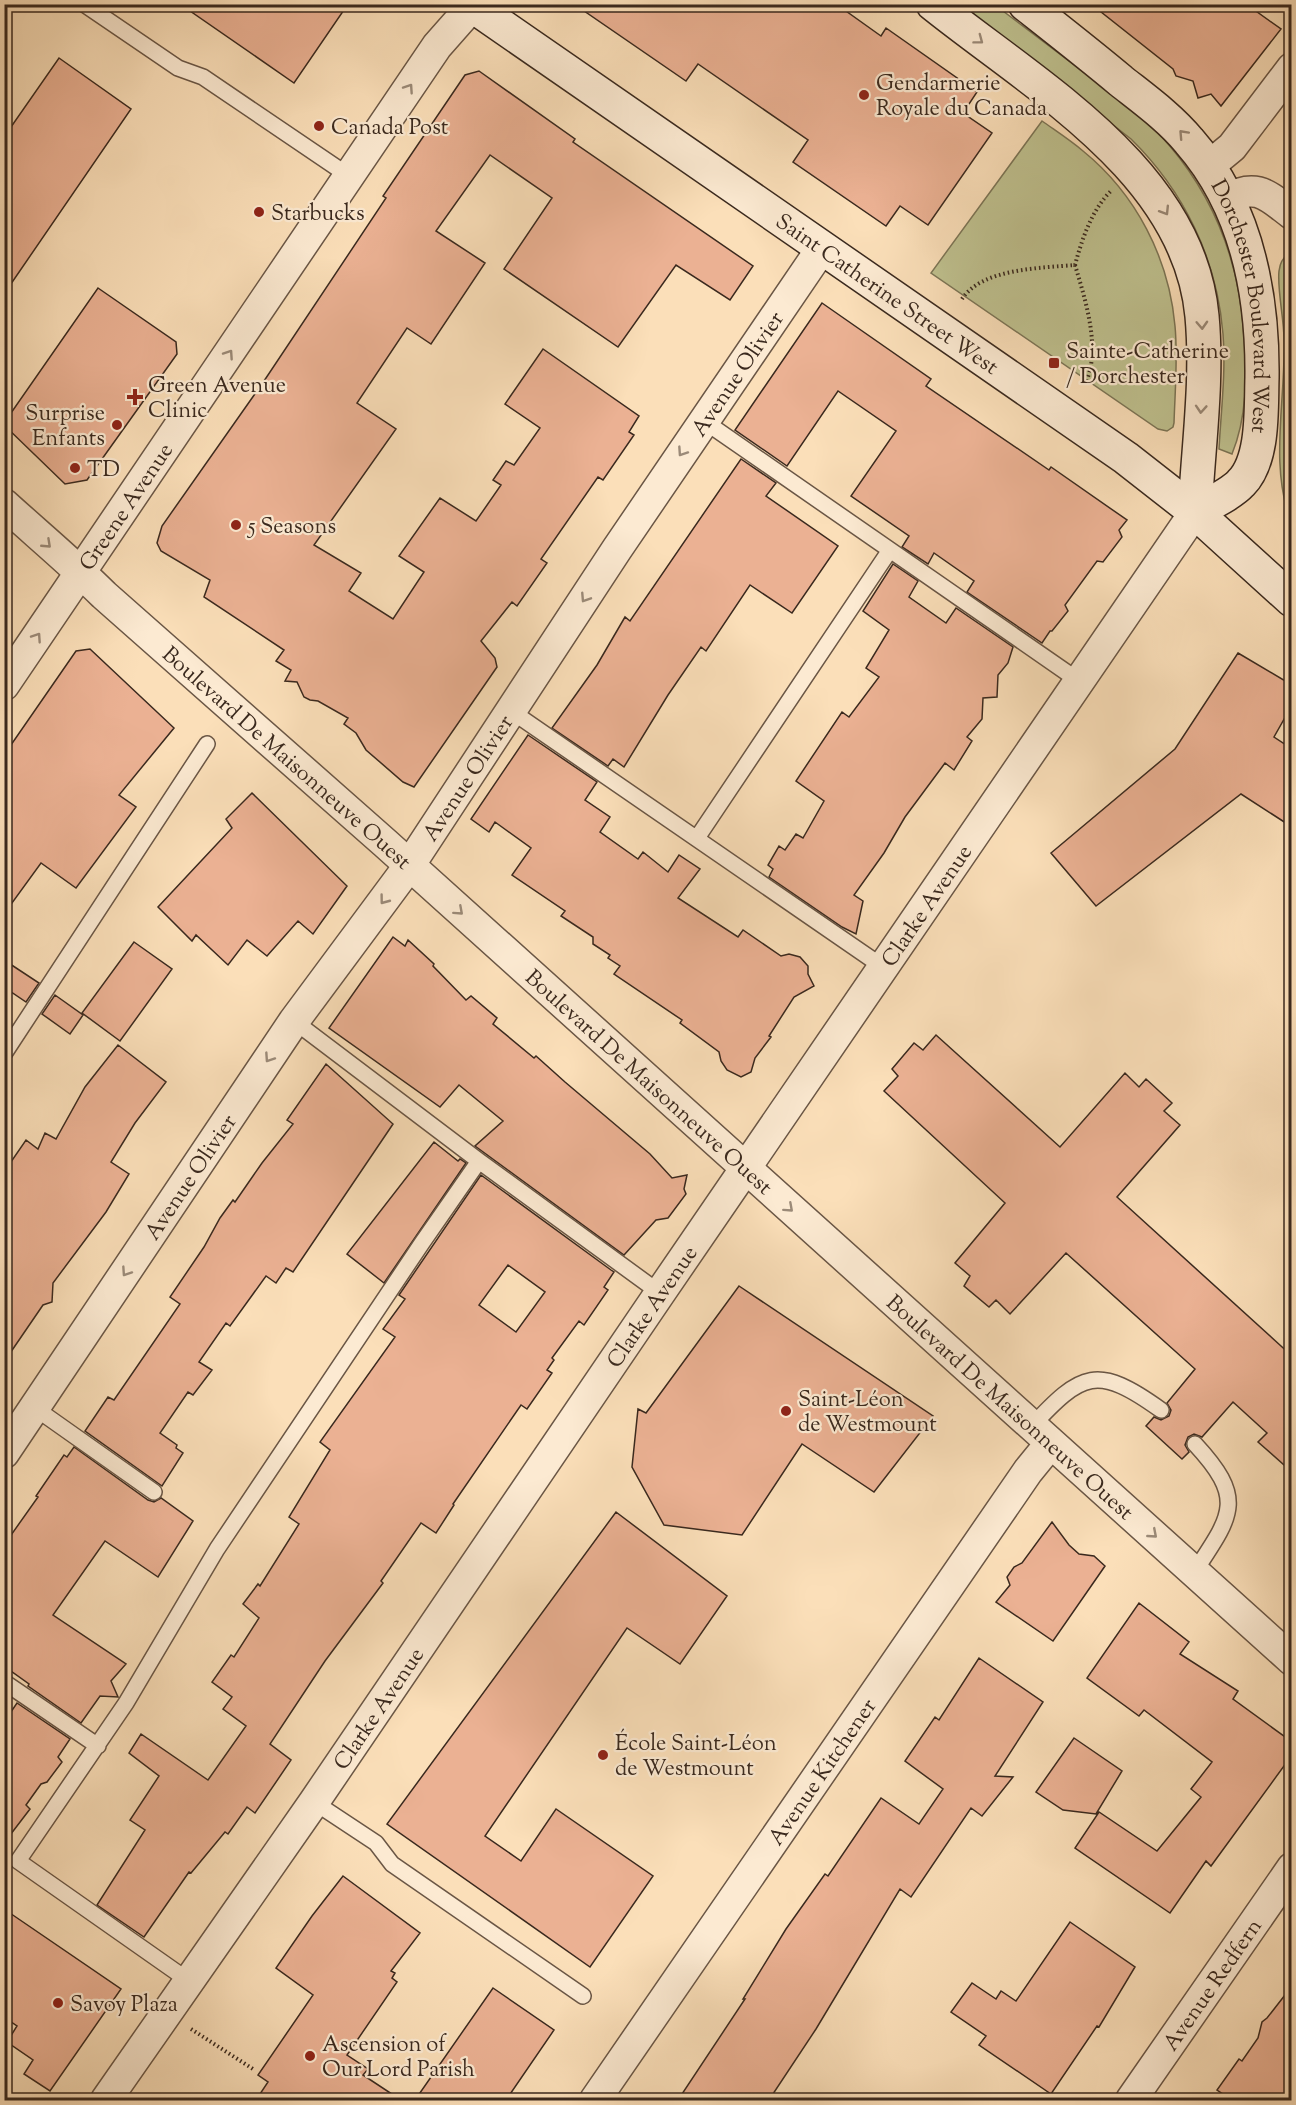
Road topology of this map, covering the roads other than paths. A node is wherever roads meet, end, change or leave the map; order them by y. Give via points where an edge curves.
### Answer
1 (84, 4) edge
2 (933, 4) edge
3 (1025, 4) edge
4 (472, 5) edge
5 (1292, 68) edge
6 (1209, 166) junction
7 (349, 176) junction
8 (1227, 199) junction
9 (1292, 214) edge
10 (822, 248) junction
11 (704, 421) junction
12 (4, 504) edge
13 (1195, 512) junction
14 (890, 550) junction
15 (81, 572) junction
16 (1292, 600) edge
17 (1079, 681) junction
18 (4, 685) edge
19 (511, 711) junction
20 (207, 744) dead end
21 (697, 838) junction
22 (409, 866) junction
23 (883, 967) junction
24 (294, 1021) junction
25 (4, 1054) edge
26 (480, 1161) junction
27 (745, 1169) junction
28 (660, 1293) junction
29 (35, 1408) junction
30 (1161, 1410) dead end
31 (1041, 1435) junction
32 (1196, 1444) dead end
33 (4, 1454) edge
34 (154, 1492) dead end
35 (1195, 1571) junction
36 (1292, 1660) edge
37 (4, 1682) edge
38 (98, 1746) junction
39 (315, 1802) junction
40 (1292, 1868) edge
41 (189, 1981) junction
42 (584, 1995) dead end
43 (106, 2100) edge
44 (595, 2100) edge
45 (1131, 2100) edge

1 - 7 lane via 178,69 202,77
2 -> 13 main road, Dorchester Boulevard West via 1087,125 1154,195 1178,234 1197,288 1202,324 1203,390
6 -> 3 main road, Dorchester Boulevard West via 1162,113
7 -> 4 street, Greene Avenue via 437,46
4 - 10 main road, Saint Catherine Street West
5 - 6 street via 1232,147
6 - 8 main road, Dorchester Boulevard West
15 -> 7 street, Greene Avenue
8 - 9 street via 1241,191 1254,190
8 - 13 main road, Dorchester Boulevard West via 1245,242 1258,293 1262,355 1259,440 1254,460 1240,484
10 - 11 street, Avenue Olivier
10 - 13 main road, Saint Catherine Street West via 1100,439
11 - 14 lane
11 -> 19 street, Avenue Olivier
12 -> 15 street, Boulevard De Maisonneuve Ouest
13 - 16 main road, Saint Catherine Street West
13 - 17 street, Clarke Avenue
14 - 17 lane
14 - 21 lane
18 -> 15 street, Greene Avenue
15 - 22 street, Boulevard De Maisonneuve Ouest
17 - 23 street, Clarke Avenue
19 - 21 lane
19 - 22 street, Avenue Olivier
20 - 25 lane
21 - 23 lane
22 -> 24 street, Avenue Olivier
22 -> 27 street, Boulevard De Maisonneuve Ouest
23 - 27 street, Clarke Avenue
24 - 26 lane
24 -> 29 street, Avenue Olivier
26 - 28 lane
26 - 38 lane via 216,1549
27 - 28 street, Clarke Avenue
27 -> 31 street, Boulevard De Maisonneuve Ouest
28 - 39 street, Clarke Avenue
29 - 33 street, Avenue Olivier
29 - 34 lane
30 - 31 lane via 1115,1383 1098,1379 1081,1382 1063,1393
31 -> 35 street, Boulevard De Maisonneuve Ouest
31 - 44 street, Avenue Kitchener via 1028,1471
32 - 35 lane via 1225,1482 1229,1505 1220,1532
35 - 36 street, Boulevard De Maisonneuve Ouest
37 - 38 lane
38 - 41 lane via 18,1861
39 - 41 street, Clarke Avenue
39 - 42 lane via 376,1843 392,1864
40 - 45 street, Avenue Redfern
41 - 43 street, Clarke Avenue

